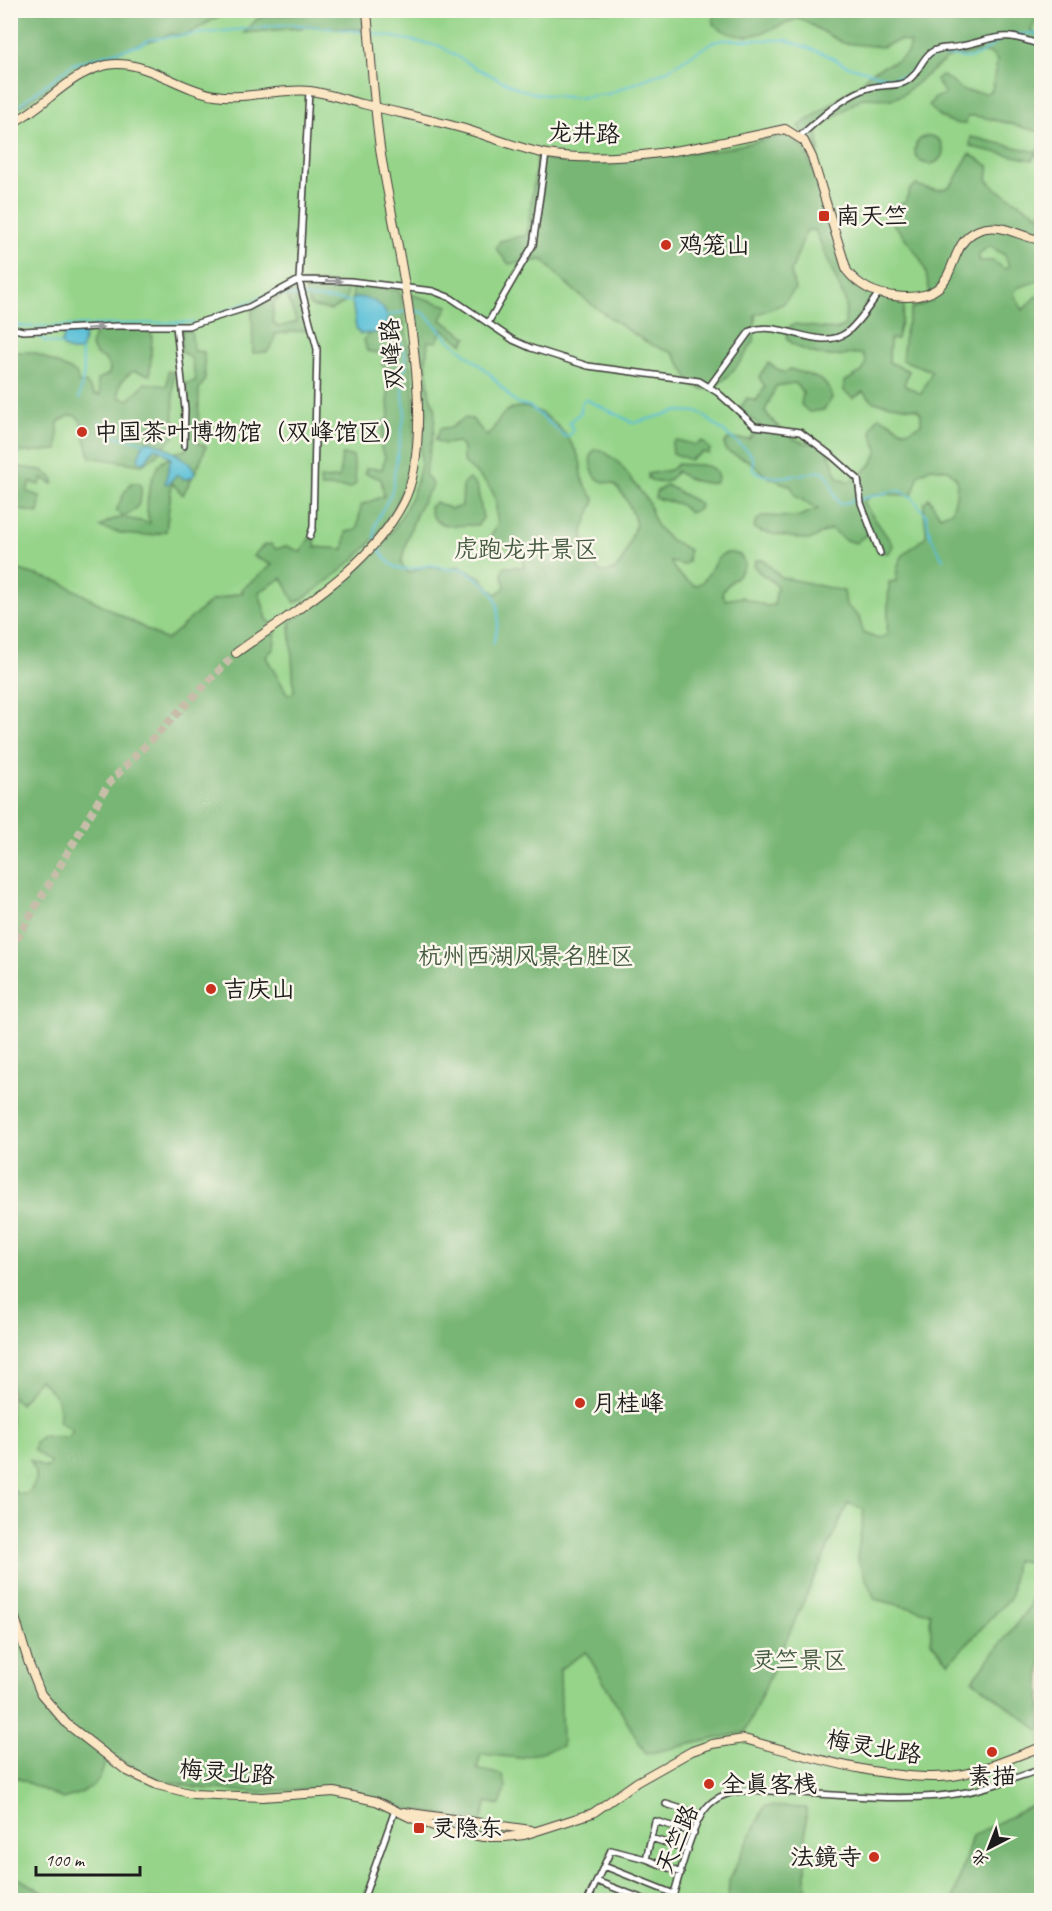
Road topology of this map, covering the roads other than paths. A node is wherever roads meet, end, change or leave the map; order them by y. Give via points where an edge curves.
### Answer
1 (367, 10) edge
2 (1041, 45) edge
3 (309, 91) junction
4 (375, 107) junction
5 (10, 124) edge
6 (799, 137) junction
7 (546, 153) junction
8 (1041, 240) edge
9 (299, 280) junction
10 (405, 287) junction
11 (879, 293) junction
12 (488, 323) junction
13 (176, 326) junction
14 (10, 328) edge
15 (709, 387) junction
16 (184, 446) dead end
17 (310, 536) dead end
18 (880, 553) dead end
19 (236, 653) tunnel mouth
20 (10, 1601) edge
21 (1041, 1747) edge
22 (1041, 1769) edge
23 (666, 1804) dead end
24 (395, 1810) junction
25 (701, 1815) junction
26 (539, 1830) junction
27 (694, 1833) junction
28 (651, 1839) junction
29 (688, 1850) junction
30 (646, 1859) junction
31 (604, 1866) junction
32 (681, 1873) junction
33 (598, 1882) junction
34 (674, 1894) junction
35 (589, 1899) edge
36 (363, 1900) edge
37 (598, 1900) edge
38 (646, 1900) edge
39 (672, 1900) edge

1 - 4 main road, 双峰路
2 - 6 street via 1007,36 938,48 927,55 905,83 863,90
3 - 4 main road, 龙井路
3 - 5 main road, 龙井路 via 215,95 117,64 73,79
3 - 9 street
4 - 7 main road, 龙井路
4 - 10 main road, 双峰路
6 - 7 main road, 龙井路 via 785,129 711,146 636,154
6 - 11 main road via 815,166 847,271 855,281
7 - 12 street via 533,245
8 - 11 main road via 999,227 979,230 966,240 934,292 914,298
9 -> 10 street
9 - 13 street via 213,320
9 - 17 street via 317,350 314,526
10 - 12 street via 451,298
10 - 19 main road, 双峰路 via 414,358 418,446 406,496 376,543 332,583
11 - 15 street via 852,328 838,337 818,338 779,328 750,331
12 - 15 street via 531,348 588,366 699,381
14 -> 13 street via 34,331
13 - 16 street via 185,409
15 - 18 street via 755,426 792,429 856,476 860,499
20 - 24 main road, 梅灵北路 via 41,1694 67,1724 127,1771 157,1785 193,1794 262,1797 334,1792
21 - 26 main road, 梅灵北路 via 980,1769 939,1776 881,1772 769,1746 747,1744 712,1749 648,1777 593,1813
22 - 25 street, 天竺路 via 968,1792 940,1796 752,1790 716,1799
23 - 25 street
24 - 26 main road, 梅灵北路
24 - 26 main road, 梅灵北路 via 465,1835 505,1837
24 - 36 street
25 - 27 street, 天竺路
27 - 28 street via 655,1821
27 - 29 street, 天竺路
28 - 29 street
28 - 30 street
29 - 32 street, 天竺路
30 - 31 street via 611,1850
30 - 32 street
31 - 33 street
31 - 34 street
32 - 34 street, 天竺路
33 - 35 street
33 - 38 street
34 - 39 street, 天竺路
35 - 37 street

